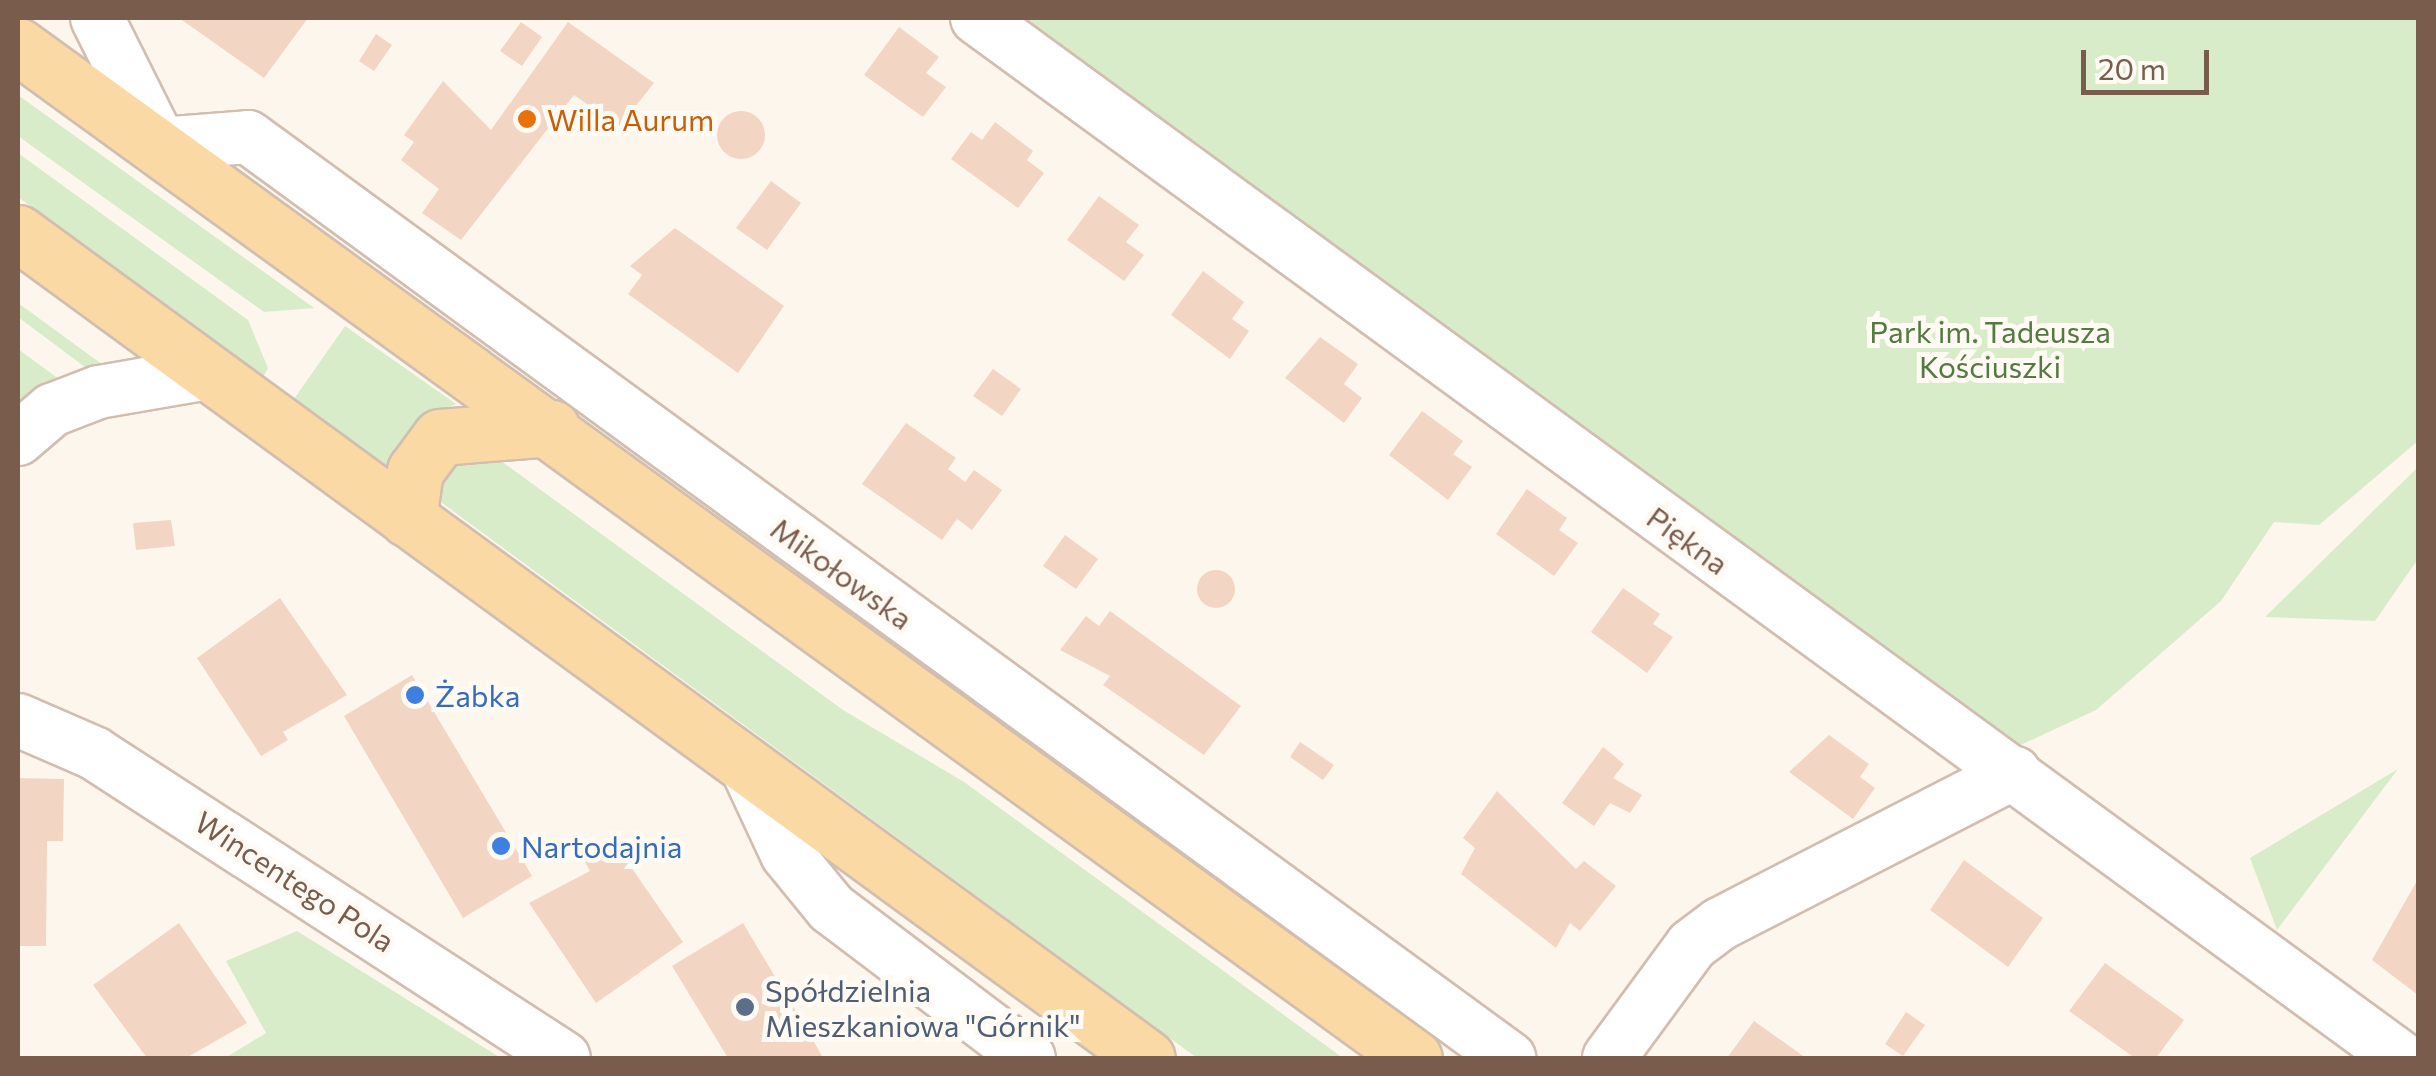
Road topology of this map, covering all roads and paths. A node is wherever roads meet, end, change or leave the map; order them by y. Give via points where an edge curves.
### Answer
1 (97, 18) edge
2 (978, 18) edge
3 (18, 46) edge
4 (160, 144) junction
5 (18, 234) edge
6 (209, 373) junction
7 (552, 428) junction
8 (18, 439) edge
9 (408, 519) junction
10 (18, 720) edge
11 (745, 764) junction
12 (2014, 773) junction
13 (564, 1058) edge
14 (1028, 1058) edge
15 (1147, 1058) edge
16 (1414, 1058) edge
17 (1509, 1058) edge
18 (1610, 1058) edge
19 (2401, 1058) edge

1 - 4 street
2 - 12 street, Piękna
3 - 4 main road, Mikołowska
4 - 7 main road, Mikołowska
4 - 17 street, Mikołowska via 248,137
5 - 6 main road
6 - 8 street via 99,392 52,410
6 - 9 main road
7 - 9 main road via 440,437 414,471
7 - 16 main road, Mikołowska
9 - 11 main road
10 - 13 street, Wincentego Pola via 94,753
11 - 14 street via 787,854 832,908
11 - 15 main road
12 - 18 street via 1720,924 1692,946
12 - 19 street, Piękna

